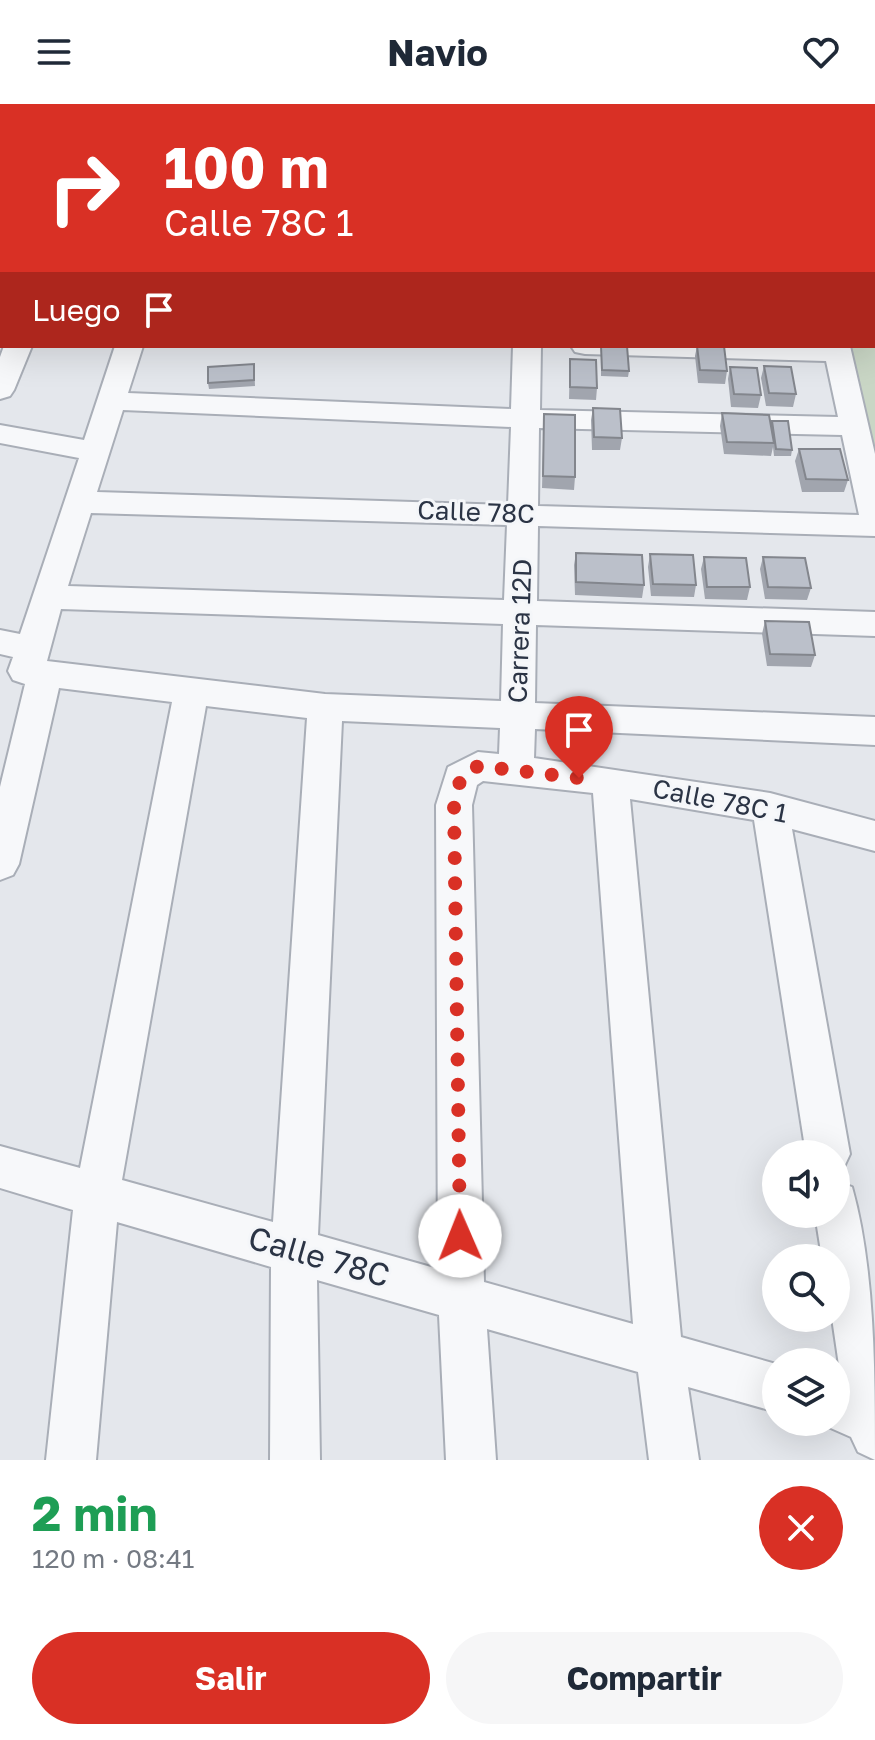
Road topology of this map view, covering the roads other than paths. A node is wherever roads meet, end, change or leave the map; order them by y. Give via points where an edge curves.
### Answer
1 (17, 348) edge
2 (128, 348) edge
3 (527, 348) edge
4 (711, 348) edge
5 (837, 350) edge
6 (0, 390) edge
7 (111, 401) junction
8 (527, 419) junction
9 (854, 426) junction
10 (0, 434) edge
11 (94, 451) junction
12 (78, 502) junction
13 (524, 514) junction
14 (875, 518) edge
15 (875, 526) edge
16 (47, 597) junction
17 (520, 614) junction
18 (875, 624) edge
19 (26, 655) edge
20 (191, 692) junction
21 (325, 707) junction
22 (517, 716) junction
23 (875, 731) edge
24 (516, 772) junction
25 (610, 781) junction
26 (770, 808) junction
27 (875, 836) edge
28 (0, 864) edge
29 (826, 1140) edge
30 (0, 1167) edge
31 (97, 1195) junction
32 (839, 1228) edge
33 (294, 1250) junction
34 (461, 1297) junction
35 (659, 1354) junction
36 (762, 1384) edge
37 (864, 1421) edge
38 (71, 1460) edge
39 (295, 1460) edge
40 (471, 1460) edge
41 (674, 1460) edge

1 - 6 street
2 - 7 street
3 - 8 street, Carrera 12D
4 - 5 street
5 - 9 street
7 - 8 street
7 - 11 street
8 - 9 street
8 - 13 street, Carrera 12D
9 - 14 street
10 - 11 street
11 - 12 street
12 - 13 street, Calle 78C
12 - 16 street
13 - 15 street, Calle 78C
13 - 17 street, Carrera 12D
16 - 17 street
16 - 19 street
17 - 18 street
17 - 22 street, Carrera 12D
19 - 20 street
19 - 28 street
20 - 21 street
20 - 31 street
21 - 22 street
21 - 33 street
22 - 23 street
22 - 24 street, Carrera 12D
24 - 25 street, Calle 78C 1
24 - 34 street, Calle 78C 1 via 478,766 461,777 454,805
25 - 26 street, Calle 78C 1
25 - 35 street
26 - 27 street, Calle 78C 1
26 - 29 street
30 - 31 street, Calle 78C
31 - 33 street, Calle 78C
31 - 38 street
32 - 37 street
33 - 34 street, Calle 78C
33 - 39 street
34 - 35 street, Calle 78C
34 - 40 street, Calle 78C 1
35 - 36 street, Calle 78C
35 - 41 street

